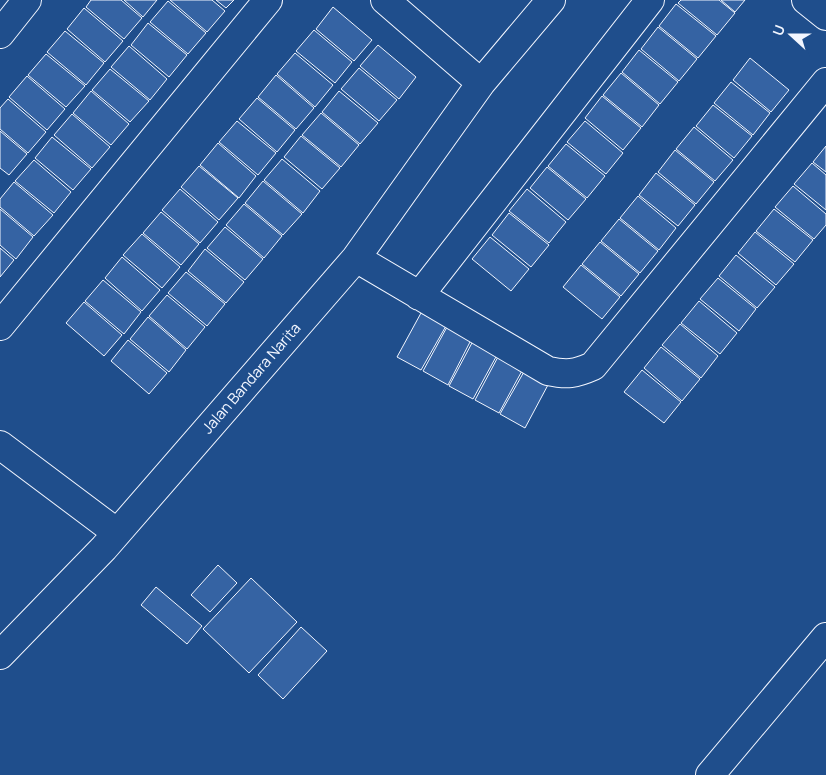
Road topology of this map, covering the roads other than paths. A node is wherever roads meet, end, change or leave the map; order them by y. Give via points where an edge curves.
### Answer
1 (27, 0) edge
2 (268, 0) edge
3 (385, 0) edge
4 (551, 0) edge
5 (650, 0) edge
6 (806, 0) edge
7 (826, 16) edge
8 (0, 34) edge
9 (826, 82) edge
10 (481, 83) junction
11 (356, 258) junction
12 (419, 296) junction
13 (0, 326) edge
14 (0, 445) edge
15 (110, 540) junction
16 (826, 637) edge
17 (0, 655) edge
18 (710, 775) edge

1 - 8 street
2 - 13 street
3 - 10 street
4 - 10 street, Jalan Bandara Narita
5 - 12 street
6 - 7 street
9 - 12 street via 593,366 578,373 548,371
10 - 11 street, Jalan Bandara Narita
11 - 12 street
11 - 15 street, Jalan Bandara Narita
14 - 15 street
15 - 17 street, Jalan Bandara Narita
16 - 18 street

